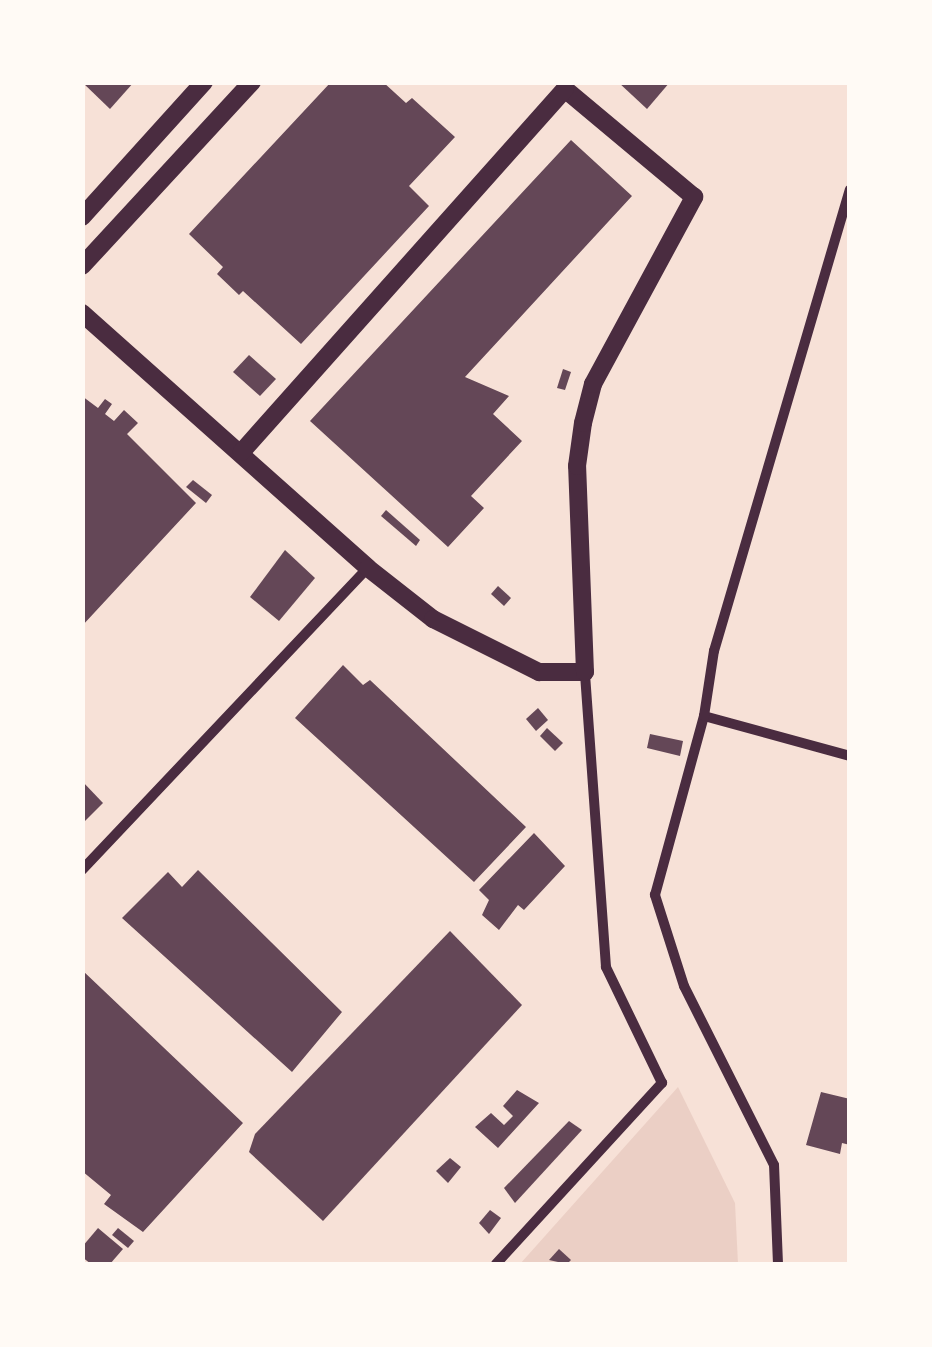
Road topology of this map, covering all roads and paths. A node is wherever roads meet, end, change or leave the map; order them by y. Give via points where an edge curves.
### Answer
1 (204, 82) edge
2 (252, 82) edge
3 (850, 190) edge
4 (82, 217) edge
5 (82, 266) edge
6 (82, 313) edge
7 (242, 452) junction
8 (368, 568) junction
9 (585, 672) junction
10 (704, 716) junction
11 (850, 756) edge
12 (82, 870) edge
13 (496, 1264) edge
14 (778, 1264) edge

1 - 4 street
2 - 5 street
3 - 10 street via 714,651
6 - 7 street
7 - 8 street
7 - 9 street via 564,89 694,197 593,384 583,423 577,466
8 - 9 street via 433,619 486,649 539,672
8 - 12 street
9 - 13 street via 606,967 662,1083
10 - 11 street
10 - 14 street via 655,895 684,986 774,1165

